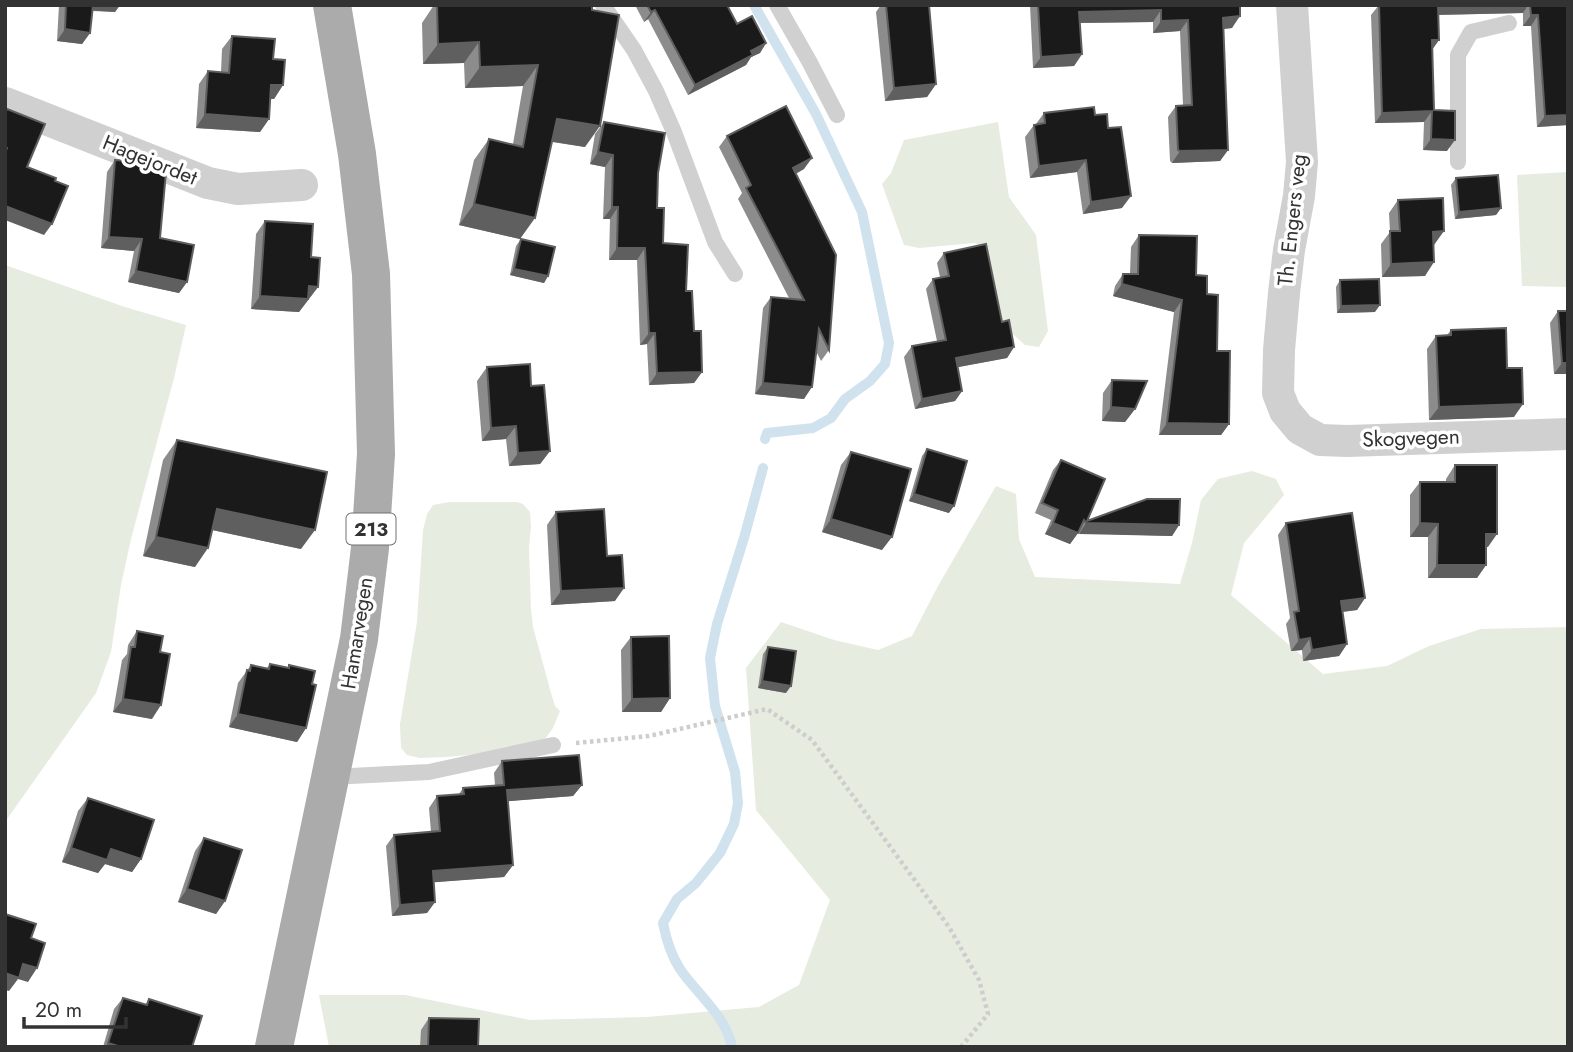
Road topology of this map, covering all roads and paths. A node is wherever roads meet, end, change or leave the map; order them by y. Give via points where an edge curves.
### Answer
1 (332, 5) edge
2 (603, 5) edge
3 (777, 5) edge
4 (1292, 5) edge
5 (1509, 23) dead end
6 (5, 103) edge
7 (837, 115) dead end
8 (1458, 162) dead end
9 (302, 185) dead end
10 (735, 274) dead end
11 (1278, 393) joint
12 (1568, 434) edge
13 (553, 745) joint
14 (331, 777) junction
15 (274, 1047) edge
16 (961, 1047) edge

1 - 14 main road, Hamarvegen / 213 via 358,154 371,274 376,454 359,639
2 - 10 lane via 656,91 715,242
3 - 7 lane
4 - 11 street, Th. Engers veg via 1302,162 1284,293
5 - 8 lane via 1471,32 1458,55
6 - 9 street, Hagejordet via 208,183 238,189
11 - 12 street, Skogvegen via 1300,429 1320,440
13 - 14 lane via 429,772
13 - 16 path via 649,736 767,709 812,740 948,928 979,980 988,1014
14 - 15 main road, Hamarvegen / 213

